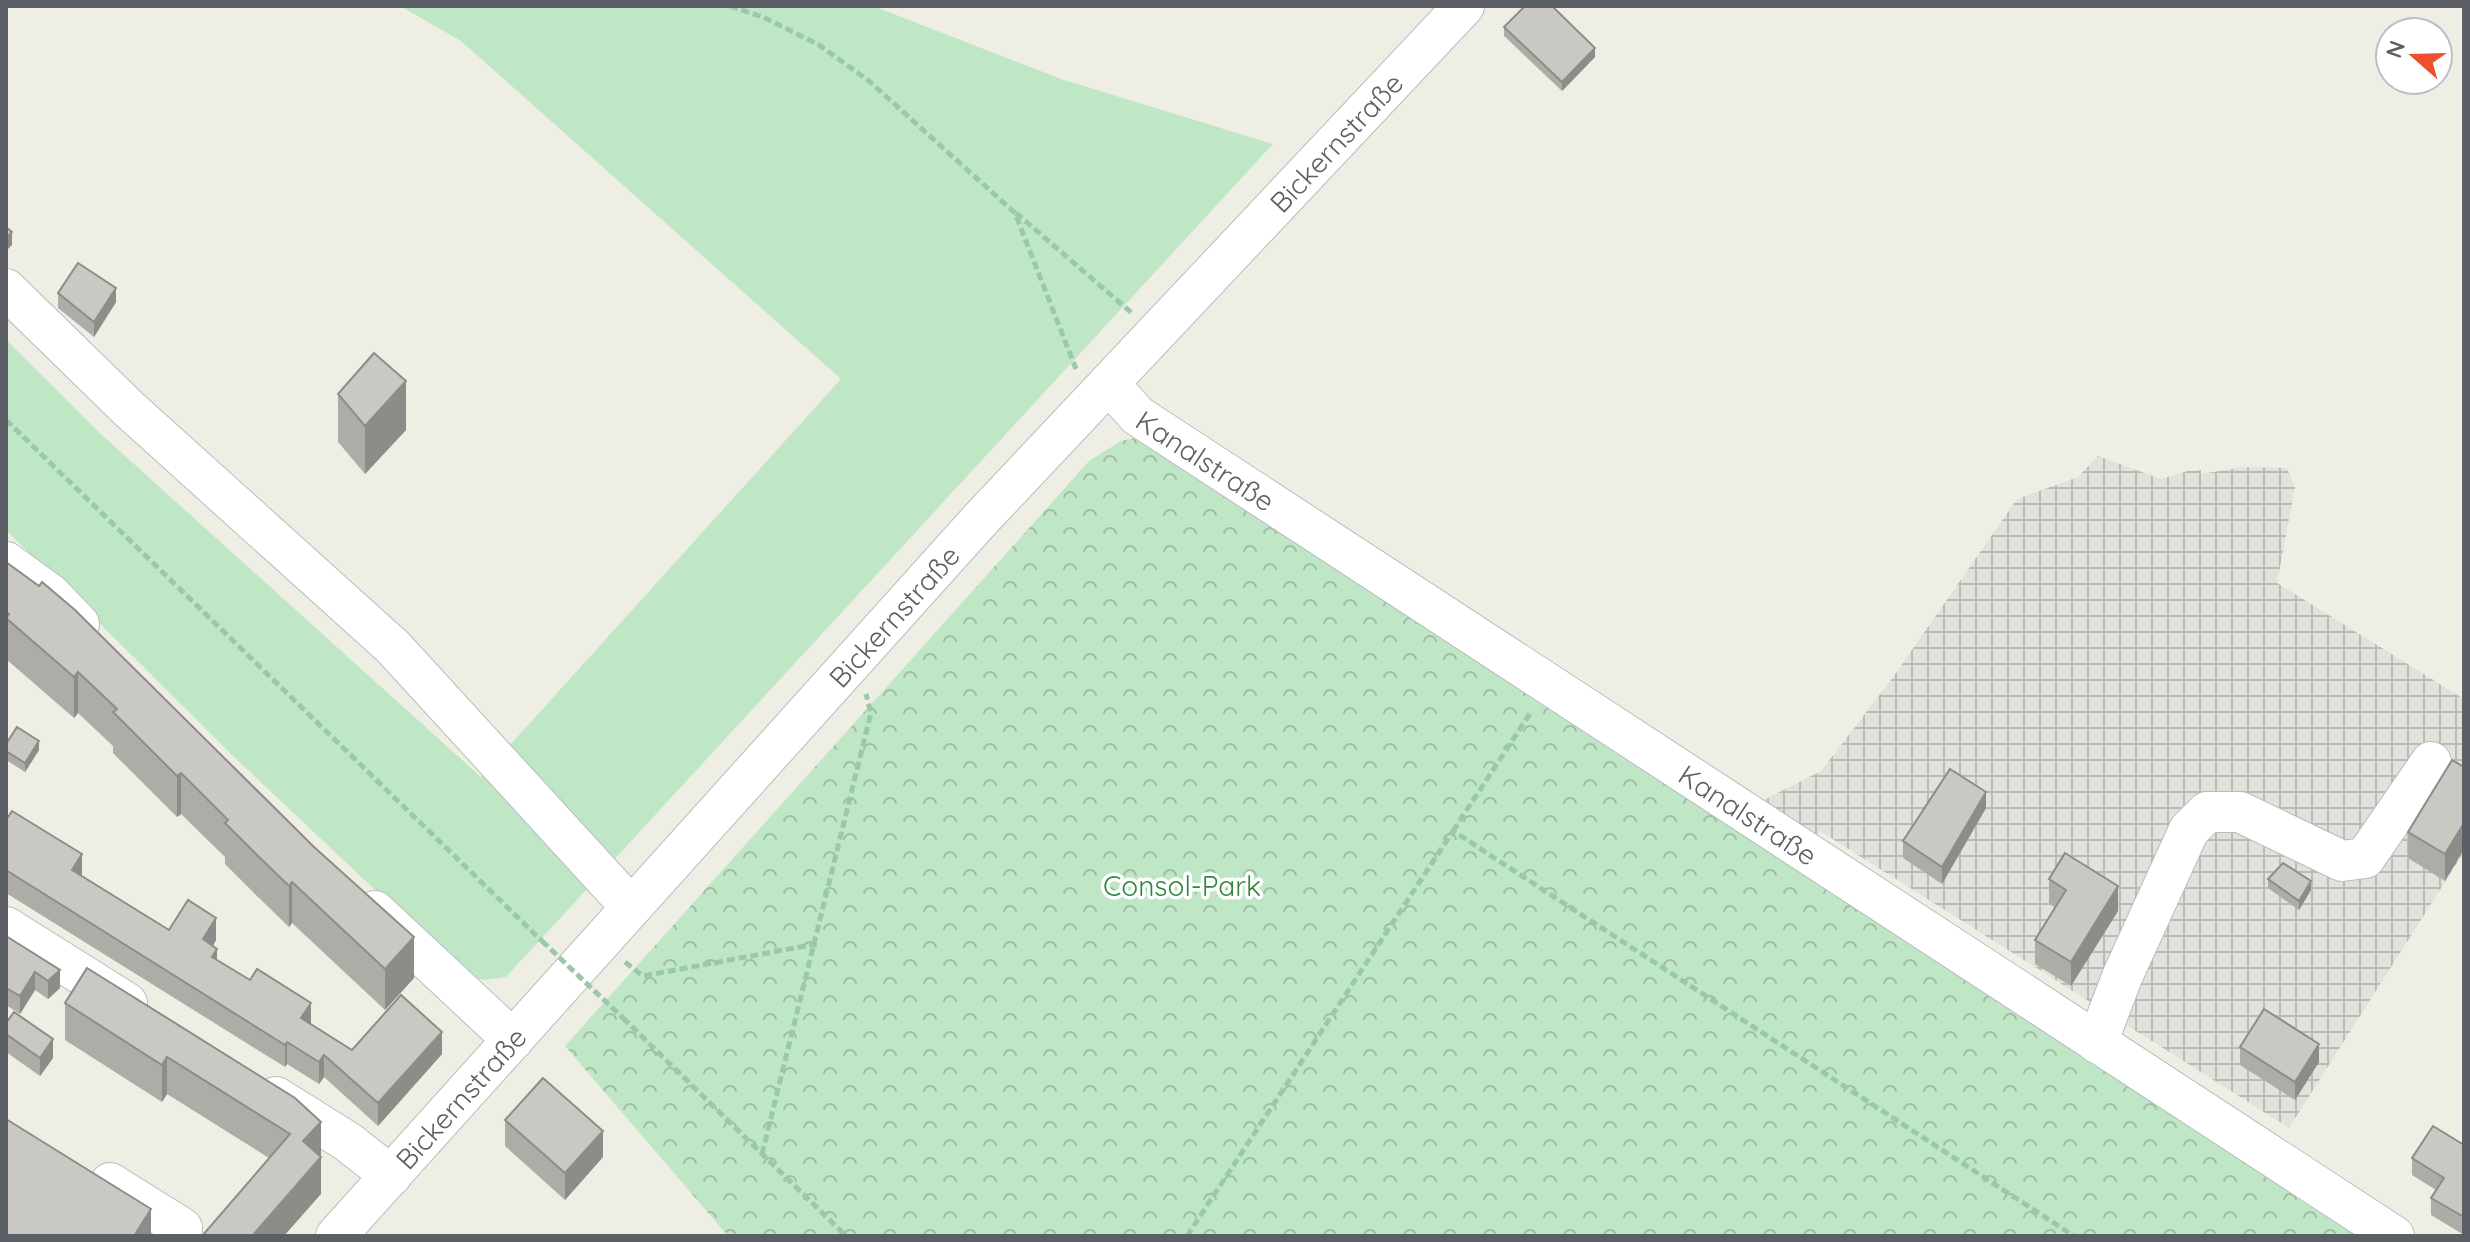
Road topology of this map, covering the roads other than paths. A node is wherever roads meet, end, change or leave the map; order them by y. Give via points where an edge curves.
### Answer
1 (1464, 6) edge
2 (6, 289) edge
3 (1099, 394) junction
4 (6, 562) edge
5 (105, 650) edge
6 (2431, 762) dead end
7 (345, 882) edge
8 (631, 907) junction
9 (6, 927) edge
10 (164, 1026) edge
11 (513, 1040) junction
12 (2097, 1043) junction
13 (243, 1076) edge
14 (391, 1176) junction
15 (110, 1183) edge
16 (181, 1236) edge
17 (336, 1236) edge
18 (2394, 1236) edge

1 - 3 street, Bickernstraße
2 - 8 street via 129,409 393,647
3 - 8 street, Bickernstraße
3 - 12 street, Kanalstraße
4 - 5 street via 50,594
6 - 12 street via 2365,858 2342,861 2240,812 2207,812 2189,830
7 - 11 street
8 - 11 street, Bickernstraße
9 - 10 street
11 - 14 street, Bickernstraße
12 - 18 street, Kanalstraße
13 - 14 street via 348,1142
14 - 17 street, Bickernstraße
15 - 16 street via 182,1228

